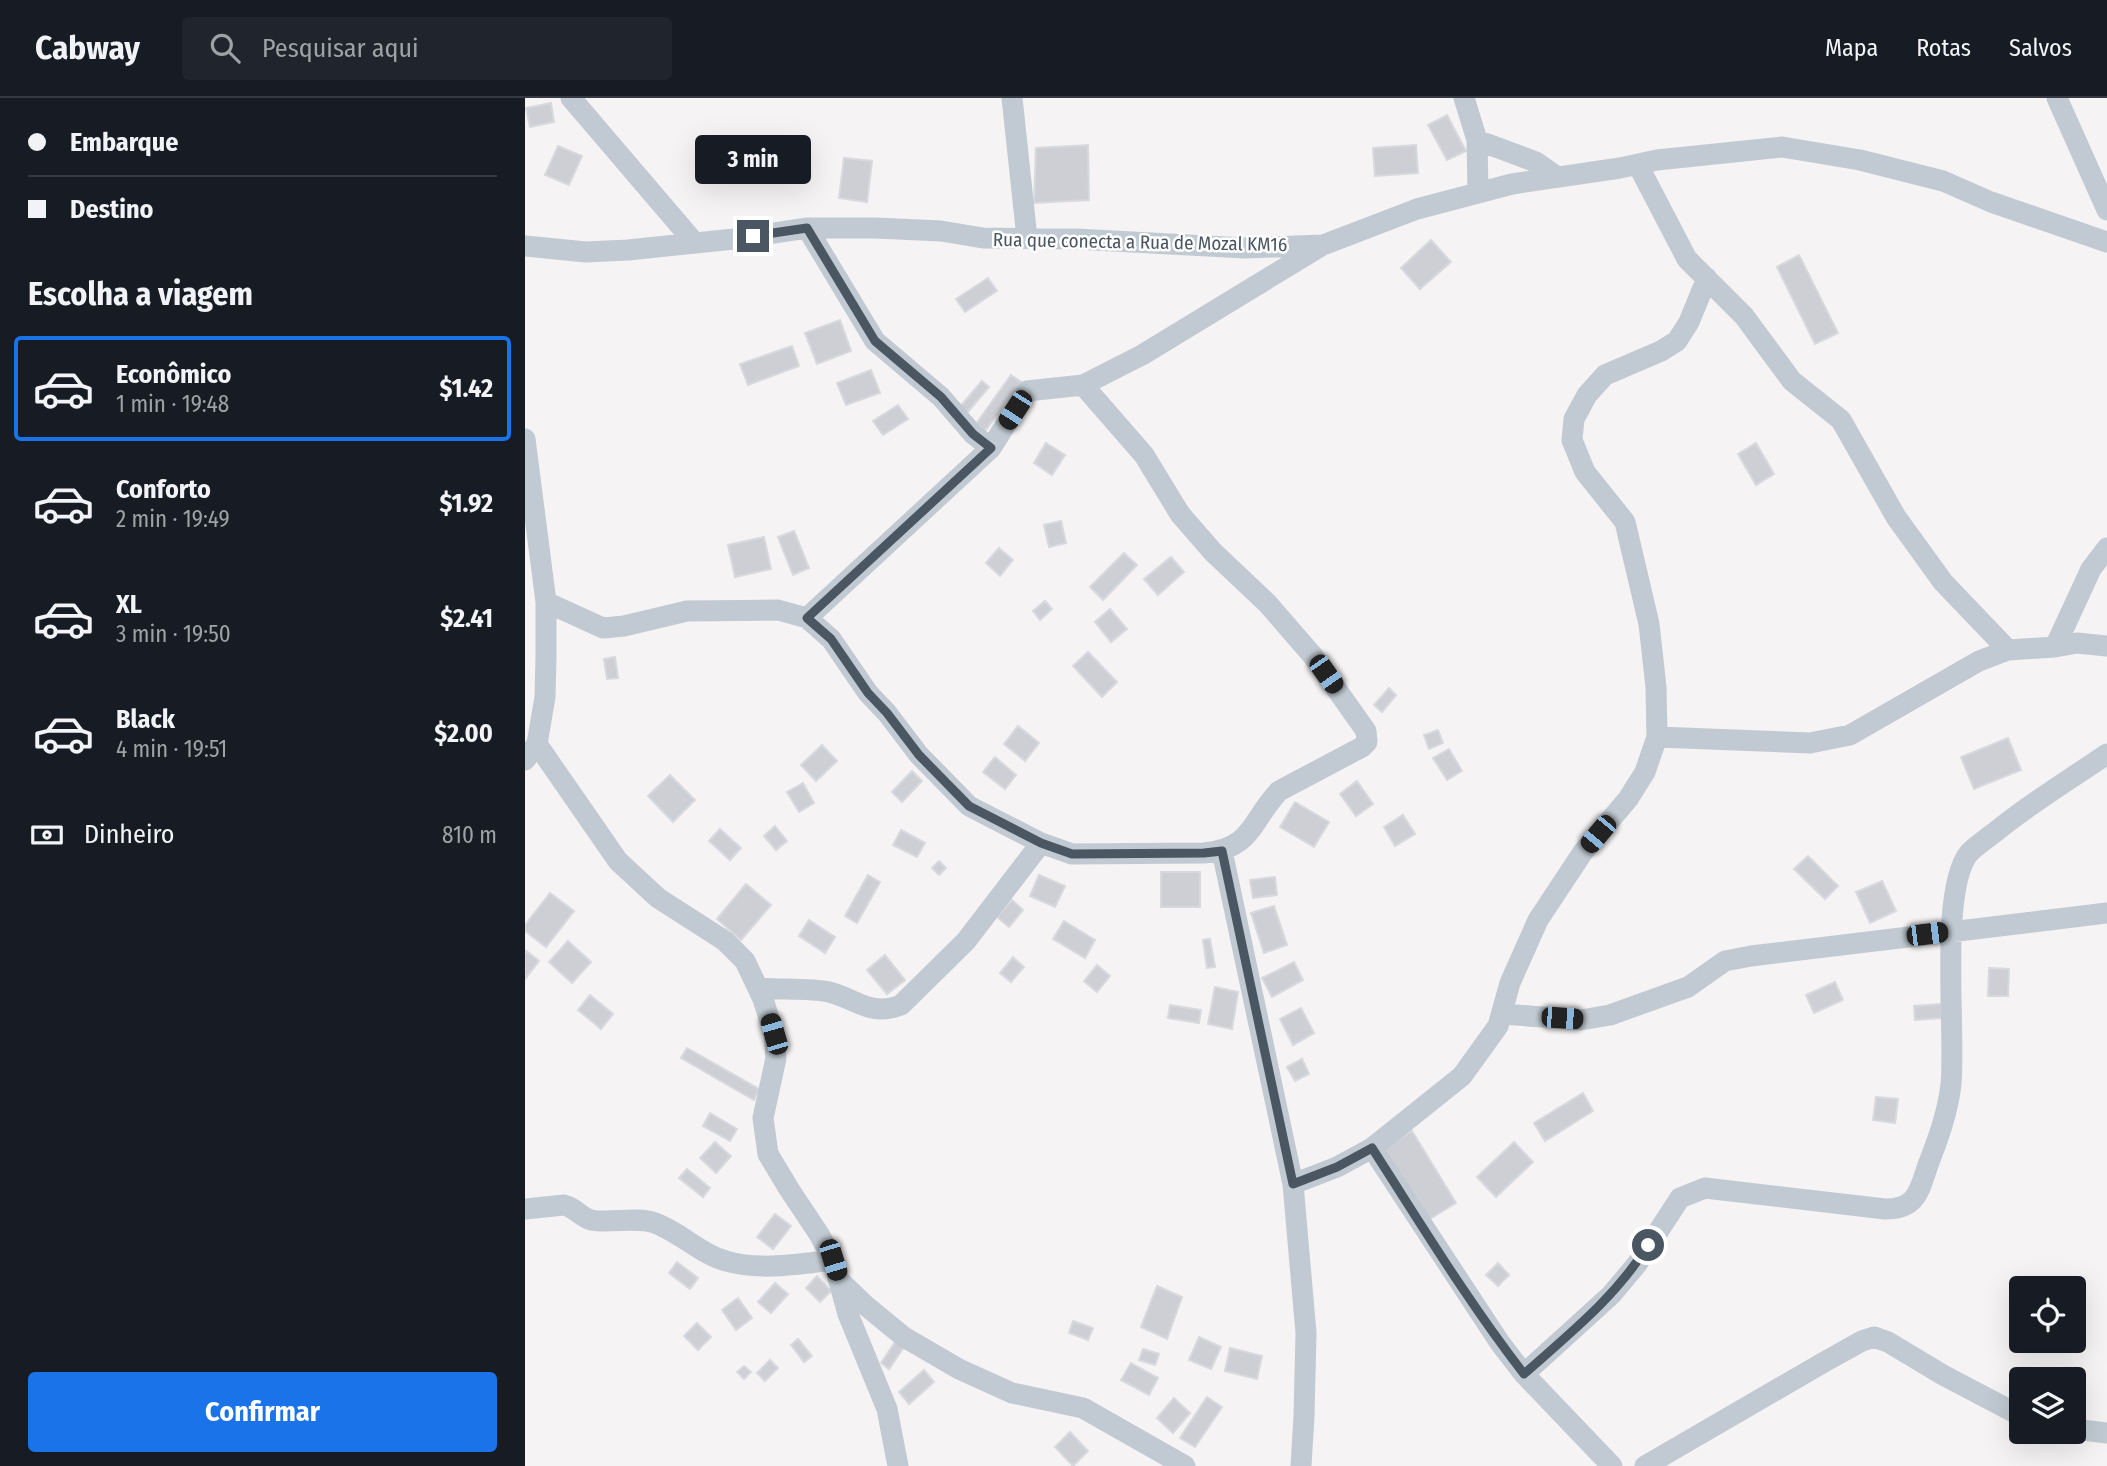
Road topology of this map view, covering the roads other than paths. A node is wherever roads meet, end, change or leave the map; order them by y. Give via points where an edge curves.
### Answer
1 (571, 98) edge
2 (1012, 98) edge
3 (1464, 98) edge
4 (2057, 98) edge
5 (1477, 140) junction
6 (1638, 165) junction
7 (1556, 176) junction
8 (1478, 192) junction
9 (2107, 210) edge
10 (807, 228) junction
11 (1027, 238) junction
12 (694, 242) junction
13 (2107, 242) edge
14 (1322, 245) junction
15 (525, 246) edge
16 (1707, 278) junction
17 (1083, 385) junction
18 (525, 439) edge
19 (991, 448) junction
20 (2107, 548) edge
21 (545, 602) junction
22 (807, 618) junction
23 (2107, 646) edge
24 (2055, 647) junction
25 (2008, 650) junction
26 (1657, 737) junction
27 (531, 752) edge
28 (2107, 754) edge
29 (1041, 843) junction
30 (1222, 851) junction
31 (2107, 913) edge
32 (1952, 931) junction
33 (758, 988) junction
34 (1503, 1014) junction
35 (1372, 1148) junction
36 (1293, 1184) junction
37 (525, 1209) edge
38 (836, 1270) junction
39 (1524, 1374) junction
40 (2009, 1410) edge
41 (2086, 1430) edge
42 (2107, 1433) edge
43 (1652, 1464) edge
44 (898, 1466) edge
45 (1185, 1466) edge
46 (1300, 1466) edge
47 (1612, 1466) edge

1 - 12 street
2 - 11 street
3 - 5 street
4 - 9 street
5 - 7 street via 1536,162
5 - 8 street
6 - 7 street, Rua que conecta a Rua de Mozal KM16
6 - 13 street, Rua que conecta a Rua de Mozal KM16 via 1743,150 1808,150 1943,181
6 - 16 street via 1687,259
7 - 8 street, Rua que conecta a Rua de Mozal KM16
8 - 14 street, Rua que conecta a Rua de Mozal KM16 via 1417,209
10 - 11 street, Rua que conecta a Rua de Mozal KM16
10 - 12 street, Rua que conecta a Rua de Mozal KM16
10 - 19 street via 875,341 941,397
11 - 14 street, Rua que conecta a Rua de Mozal KM16 via 1245,248
12 - 15 street, Rua que conecta a Rua de Mozal KM16 via 586,252
14 - 17 street via 1142,355
16 - 25 street via 1744,316 1792,381 1841,420 1895,517 1943,582
16 - 26 street via 1677,341 1605,375 1574,419 1573,440 1585,472 1625,522 1649,624
17 - 19 street via 1027,391
17 - 30 street via 1144,455 1180,514 1313,656 1366,730 1367,742 1362,747 1279,791 1248,835
18 - 21 street
19 - 22 street
20 - 24 street via 2091,569
21 - 22 street via 603,628 687,611 778,610
21 - 27 street via 545,697
22 - 29 street via 831,639 919,755 969,806
23 - 24 street via 2077,643
24 - 25 street
25 - 26 street via 1979,661 1850,735 1809,743
26 - 34 street via 1645,772 1628,799 1583,852 1538,920 1510,983
27 - 33 street via 618,861 658,898 725,941 745,961
28 - 32 street via 1969,854 1959,876
29 - 30 street via 1072,854
29 - 33 street via 966,941 901,1005 878,1010 828,992
30 - 36 street
31 - 32 street
32 - 34 street via 1725,961 1688,987 1610,1015 1581,1020
32 - 39 street via 1951,1084 1942,1126 1912,1201 1901,1209 1885,1209 1705,1188 1691,1192 1671,1208 1611,1296
33 - 38 street via 774,1034 776,1058 763,1118 768,1154 819,1234
34 - 35 street via 1462,1076
35 - 36 street
35 - 39 street
36 - 46 street via 1306,1333
37 - 38 street via 568,1205 588,1219 655,1223 725,1261
38 - 44 street via 848,1314 887,1409
38 - 45 street via 865,1305 904,1337 959,1369 1012,1393 1083,1408
39 - 47 street
40 - 43 street via 1874,1337
41 - 42 street

